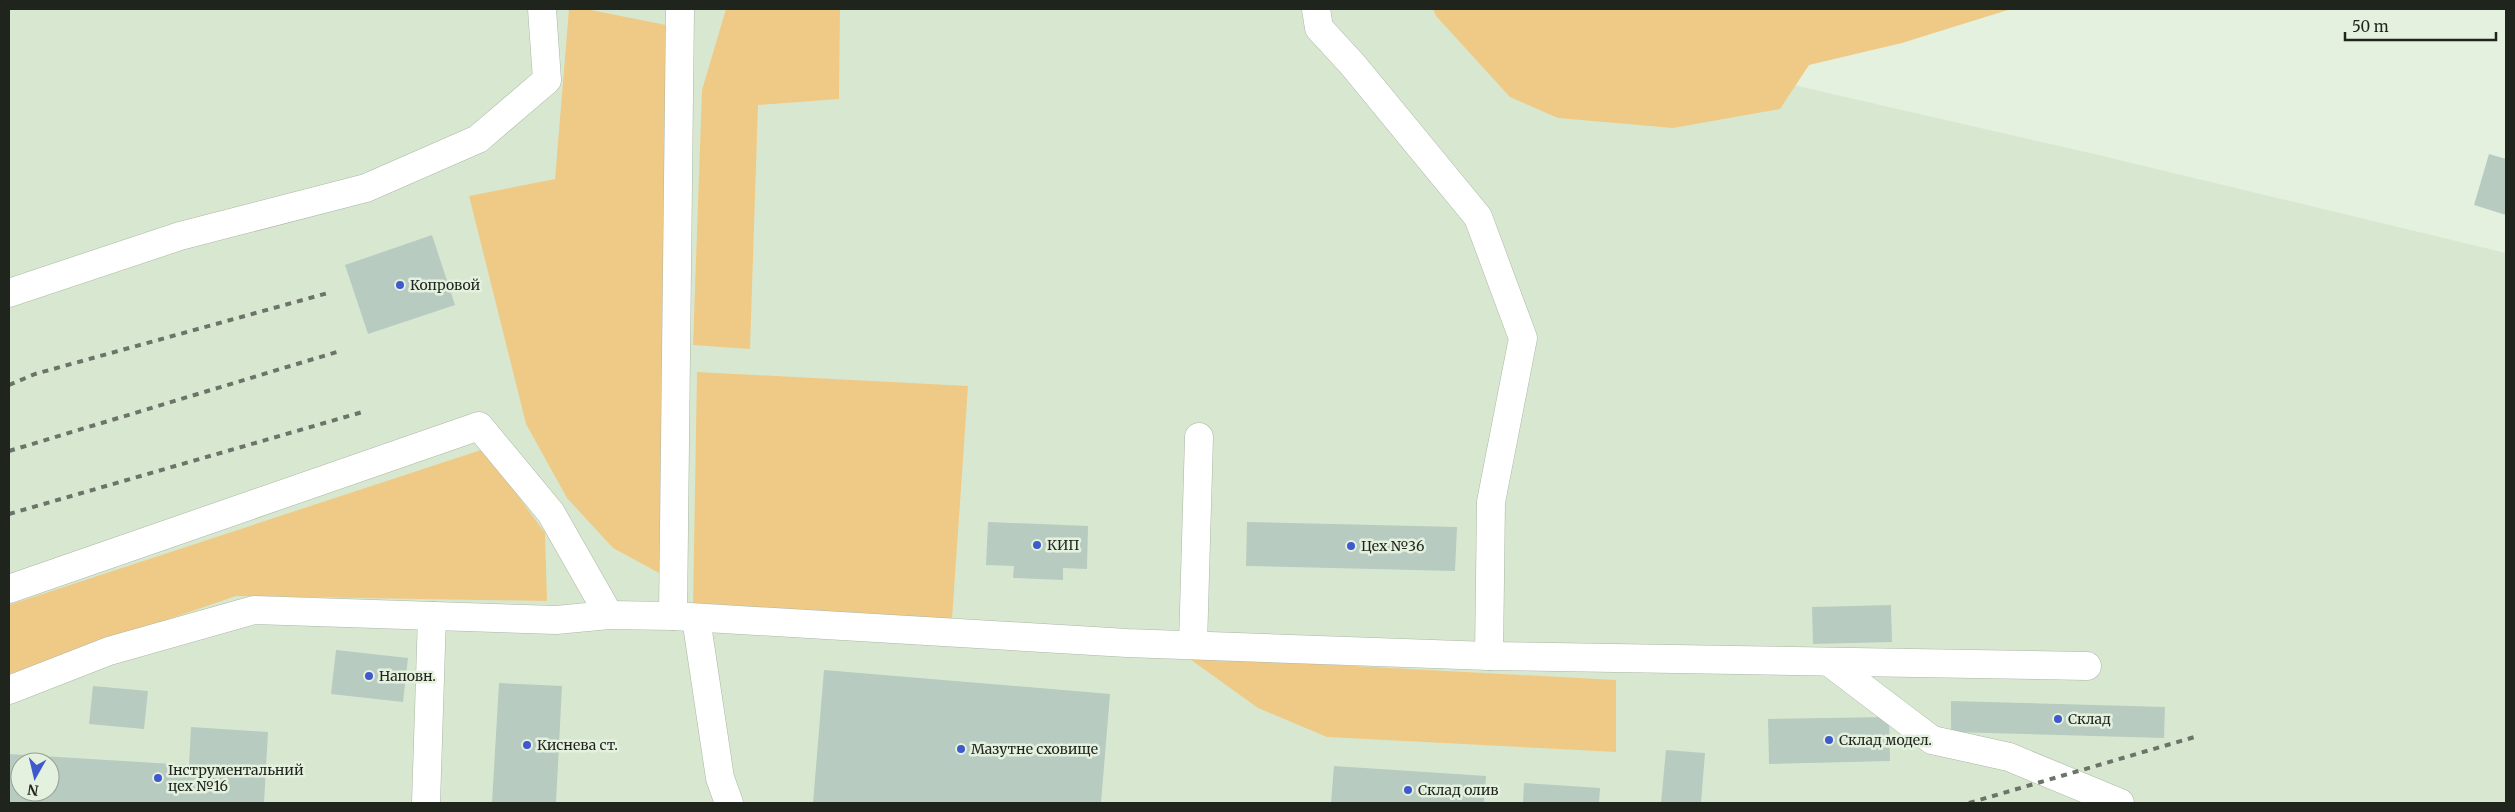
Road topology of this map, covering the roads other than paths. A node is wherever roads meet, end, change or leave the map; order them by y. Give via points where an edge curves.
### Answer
1 (542, 9) edge
2 (680, 9) edge
3 (1316, 9) edge
4 (9, 293) edge
5 (1199, 436) dead end
6 (9, 589) edge
7 (609, 615) junction
8 (432, 616) junction
9 (684, 617) junction
10 (1193, 645) junction
11 (1490, 656) junction
12 (1829, 662) junction
13 (2087, 666) dead end
14 (9, 690) edge
15 (426, 803) edge
16 (729, 803) edge
17 (2120, 803) edge

1 - 4 lane via 547,80 478,139 366,188 180,236
2 - 9 lane
3 - 11 lane via 1319,28 1478,216 1523,338 1492,502
5 - 10 lane
6 - 7 lane via 479,426 551,512
7 - 8 lane via 556,620
7 - 9 lane
8 - 14 lane via 254,610 109,652
8 - 15 lane
9 - 10 lane
9 - 16 lane via 720,778
10 - 11 lane
11 - 12 lane
12 - 13 lane
12 - 17 lane via 1932,740 2009,757

